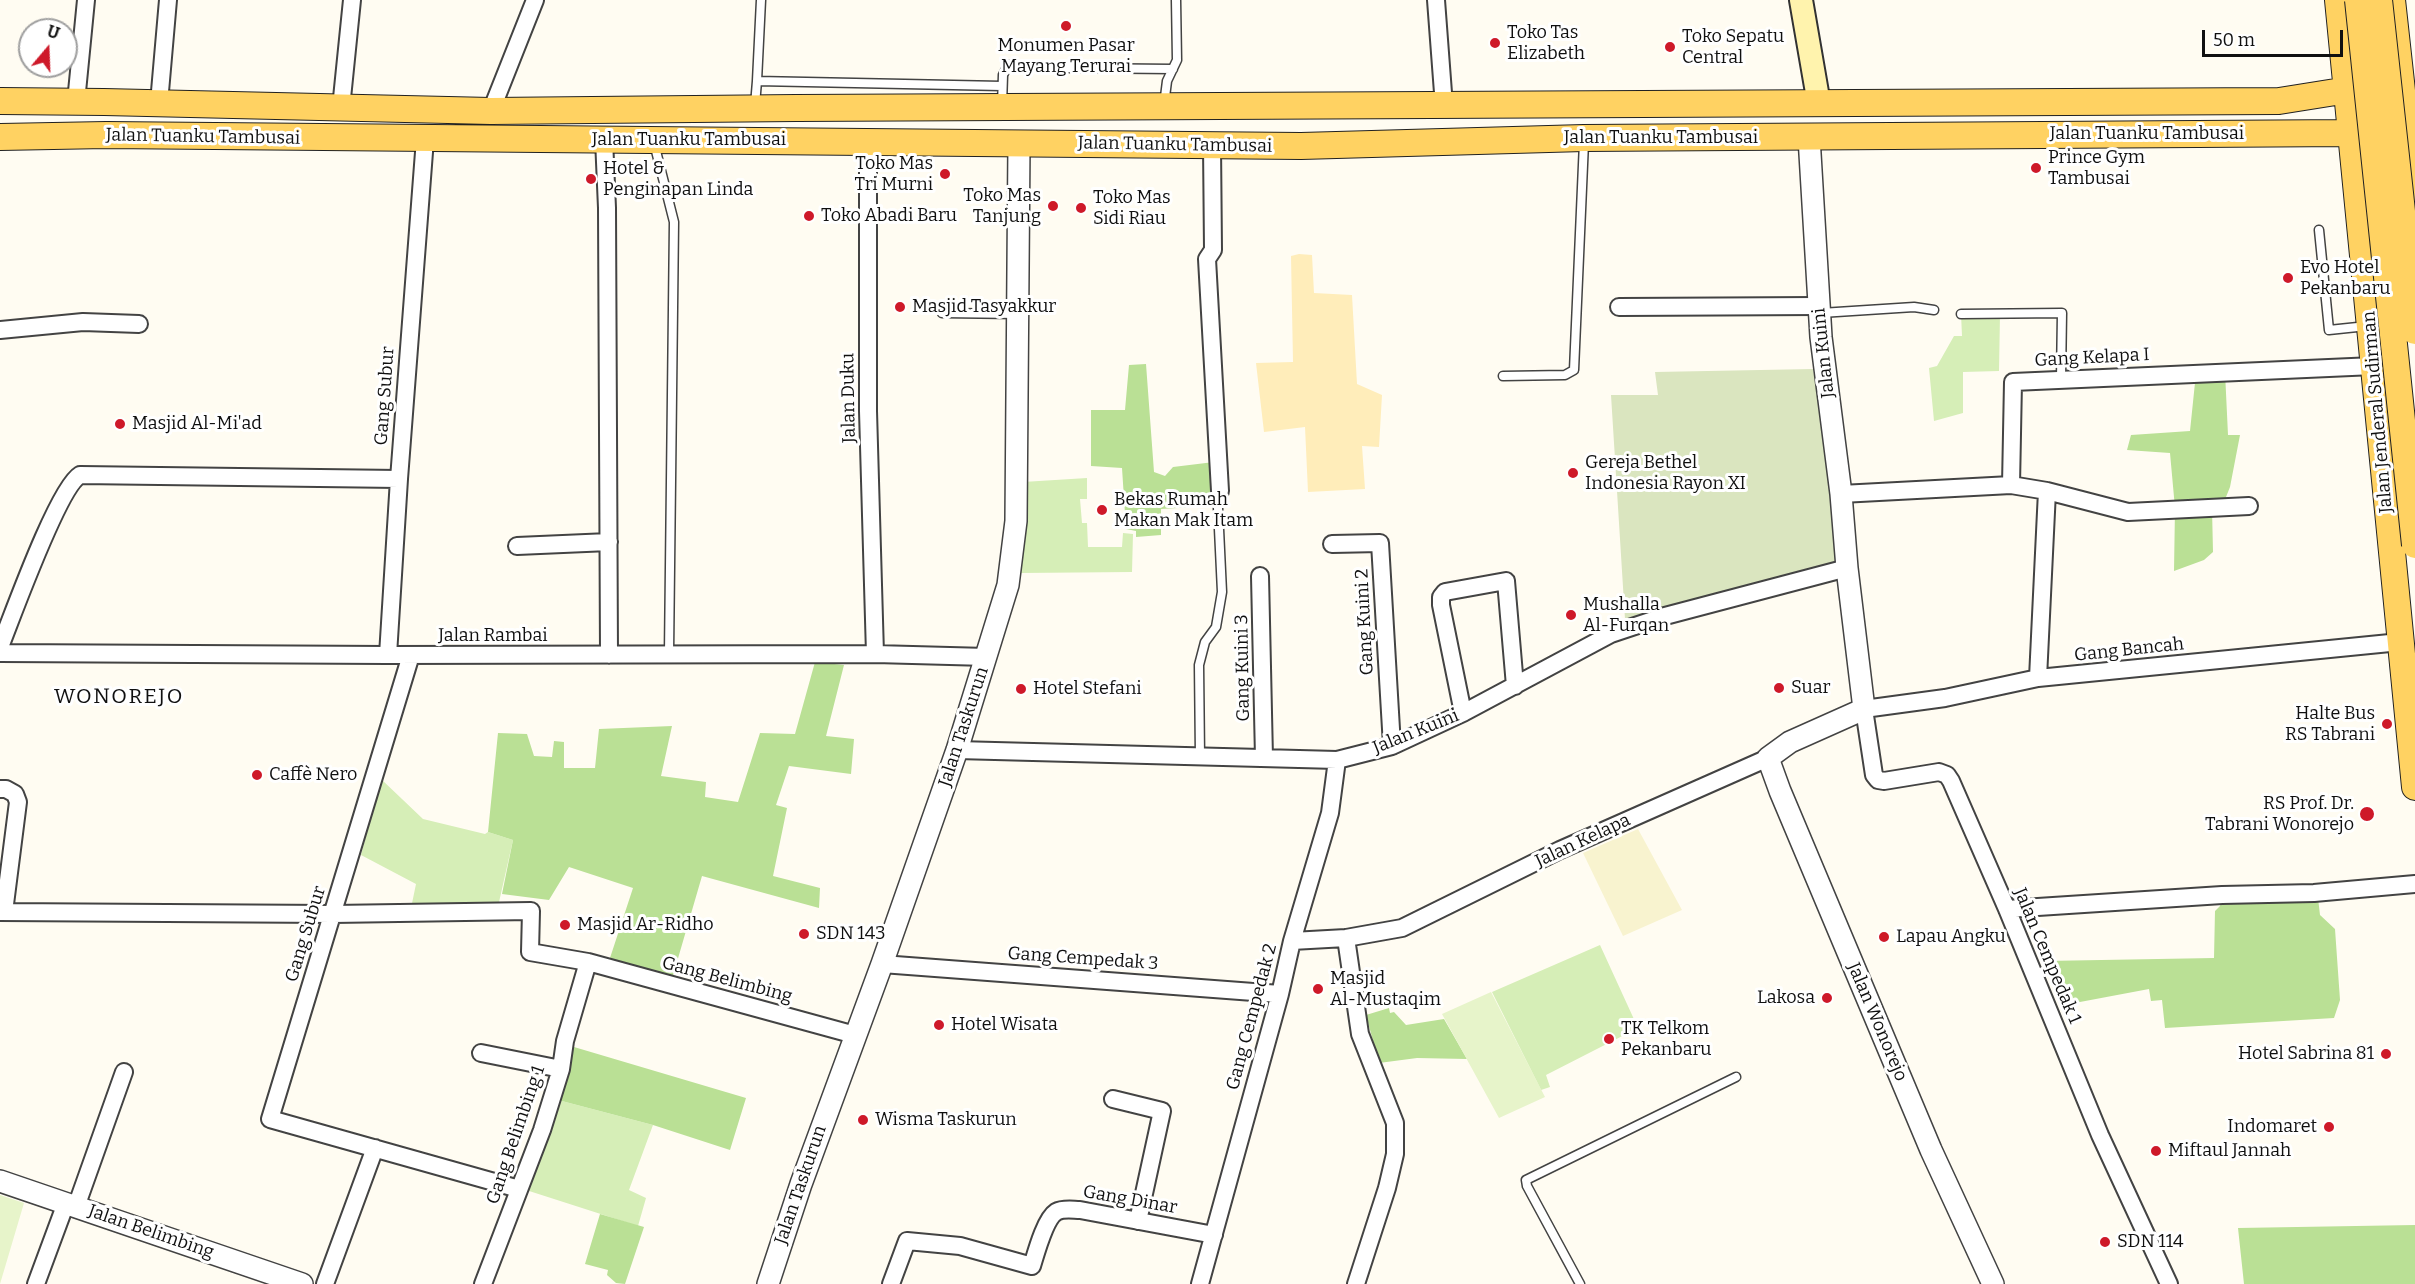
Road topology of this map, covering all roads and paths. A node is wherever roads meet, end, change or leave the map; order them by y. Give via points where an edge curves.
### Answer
1 (86, 0) edge
2 (168, 0) edge
3 (352, 0) edge
4 (535, 0) edge
5 (761, 0) edge
6 (1176, 0) edge
7 (1436, 0) edge
8 (1802, 0) edge
9 (2338, 0) edge
10 (2358, 0) edge
11 (2379, 0) edge
12 (2392, 0) edge
13 (1173, 69) junction
14 (757, 81) junction
15 (2348, 90) junction
16 (2402, 93) junction
17 (834, 95) junction
18 (1002, 97) junction
19 (0, 101) edge
20 (76, 102) junction
21 (104, 102) junction
22 (159, 103) junction
23 (1819, 104) junction
24 (1444, 106) junction
25 (1164, 107) junction
26 (341, 108) junction
27 (754, 108) junction
28 (491, 111) junction
29 (2379, 111) junction
30 (2350, 133) junction
31 (2407, 133) junction
32 (106, 135) junction
33 (0, 137) edge
34 (1809, 137) junction
35 (1584, 138) junction
36 (425, 139) junction
37 (604, 139) junction
38 (653, 140) junction
39 (868, 142) junction
40 (1019, 143) junction
41 (1212, 145) junction
42 (2415, 208) edge
43 (2319, 230) dead end
44 (1619, 307) dead end
45 (1819, 309) junction
46 (1934, 310) dead end
47 (942, 313) dead end
48 (1018, 314) junction
49 (1961, 314) dead end
50 (139, 324) dead end
51 (2415, 324) edge
52 (2370, 326) junction
53 (0, 330) edge
54 (2415, 331) edge
55 (2374, 366) junction
56 (1503, 375) dead end
57 (2061, 378) junction
58 (399, 479) junction
59 (2011, 485) junction
60 (1220, 491) dead end
61 (2047, 491) junction
62 (1841, 494) junction
63 (2249, 506) dead end
64 (1218, 508) dead end
65 (2390, 531) junction
66 (609, 542) junction
67 (1332, 544) dead end
68 (2415, 545) edge
69 (517, 546) dead end
70 (1847, 568) junction
71 (1260, 576) dead end
72 (2400, 642) junction
73 (0, 647) edge
74 (0, 653) edge
75 (669, 653) junction
76 (874, 654) junction
77 (388, 655) junction
78 (411, 655) junction
79 (609, 655) junction
80 (987, 657) junction
81 (2038, 678) junction
82 (1515, 687) junction
83 (1864, 709) junction
84 (1463, 713) junction
85 (1392, 746) junction
86 (957, 750) junction
87 (1200, 757) junction
88 (1264, 758) junction
89 (1768, 758) junction
90 (1337, 760) junction
91 (2415, 787) edge
92 (0, 789) edge
93 (2415, 884) edge
94 (2007, 909) junction
95 (2, 912) edge
96 (333, 914) junction
97 (1346, 938) junction
98 (1292, 941) junction
99 (588, 962) junction
100 (882, 963) junction
101 (1280, 994) junction
102 (855, 1035) junction
103 (481, 1053) dead end
104 (561, 1069) junction
105 (124, 1072) dead end
106 (1736, 1077) dead end
107 (1113, 1099) dead end
108 (375, 1148) junction
109 (0, 1181) edge
110 (519, 1189) junction
111 (71, 1205) junction
112 (1138, 1221) junction
113 (1214, 1235) junction
114 (36, 1284) edge
115 (302, 1284) edge
116 (325, 1284) edge
117 (483, 1284) edge
118 (768, 1284) edge
119 (891, 1284) edge
120 (1200, 1284) edge
121 (1356, 1284) edge
122 (1580, 1284) edge
123 (1993, 1284) edge
124 (2169, 1284) edge

1 - 20 street
2 - 22 street
3 - 26 street
4 - 28 street
5 - 14 lane
6 - 13 lane via 1177,60
7 - 24 street
8 - 23 main road
9 - 15 main road, Jalan Jenderal Sudirman
10 - 68 main road, bridge
11 - 54 main road, bridge
12 - 16 main road
13 - 18 lane via 1008,65 1003,75
13 - 25 lane via 1167,81
14 - 17 lane
14 - 27 lane
15 - 23 main road, Jalan Tuanku Tambusai via 2279,101
15 - 29 main road
15 - 30 main road, Jalan Jenderal Sudirman
16 - 29 main road
16 - 31 main road
17 - 18 main road, Jalan Tuanku Tambusai
17 - 27 main road, Jalan Tuanku Tambusai
18 - 25 main road, Jalan Tuanku Tambusai
19 - 20 main road, Jalan Tuanku Tambusai
20 - 21 main road, Jalan Tuanku Tambusai
21 - 22 main road, Jalan Tuanku Tambusai
21 - 32 main road
22 - 26 main road, Jalan Tuanku Tambusai
23 - 24 main road, Jalan Tuanku Tambusai
24 - 25 main road, Jalan Tuanku Tambusai
26 - 28 main road, Jalan Tuanku Tambusai
27 - 28 main road, Jalan Tuanku Tambusai
29 - 30 main road
29 - 31 main road
30 - 34 main road, Jalan Tuanku Tambusai
30 - 52 main road, Jalan Jenderal Sudirman
31 - 42 main road
32 - 33 main road, Jalan Tuanku Tambusai
32 - 36 main road, Jalan Tuanku Tambusai
34 - 35 main road, Jalan Tuanku Tambusai
34 - 45 street, Jalan Kuini
35 - 41 main road, Jalan Tuanku Tambusai
35 - 56 lane via 1574,370 1565,375
36 - 37 main road, Jalan Tuanku Tambusai
36 - 58 street, Gang Subur
37 - 38 main road, Jalan Tuanku Tambusai
37 - 66 street
38 - 39 main road, Jalan Tuanku Tambusai
38 - 75 lane via 674,222
39 - 40 main road, Jalan Tuanku Tambusai
39 - 76 street, Jalan Duku via 868,411
40 - 41 main road, Jalan Tuanku Tambusai
40 - 48 street, Jalan Taskurun
41 - 60 street via 1213,250 1207,259
43 - 52 lane via 2329,330
44 - 45 street
45 - 46 lane
45 - 62 street, Jalan Kuini
47 - 48 lane
48 - 80 street, Jalan Taskurun via 1016,521 1008,585
49 - 57 lane via 2062,314
50 - 53 street via 82,322
51 - 65 main road via 2397,319 2384,332 2399,507
52 - 55 main road, Jalan Jenderal Sudirman
55 - 57 street, Gang Kelapa I
55 - 65 main road, Jalan Jenderal Sudirman
57 - 59 street, Gang Kelapa I via 2013,382
58 - 73 street via 80,475 73,479 55,514
58 - 77 street, Gang Subur
59 - 61 street
59 - 62 street
61 - 63 street via 2128,512
61 - 81 street
62 - 70 street, Jalan Kuini
64 - 87 lane via 1222,592 1216,627 1205,642 1199,665
65 - 72 main road, Jalan Jenderal Sudirman
66 - 69 street
66 - 79 street
67 - 85 street, Gang Kuini 2 via 1380,543
70 - 82 street, Jalan Kuini via 1611,634
70 - 83 street, Jalan Kuini
71 - 88 street, Gang Kuini 3
72 - 81 street, Gang Bancah
72 - 91 main road, Jalan Jenderal Sudirman
74 - 77 street, Jalan Rambai
75 - 76 street, Jalan Rambai
75 - 79 street, Jalan Rambai
76 - 80 street, Jalan Rambai
77 - 78 street, Jalan Rambai
78 - 79 street, Jalan Rambai
78 - 96 street, Gang Subur
80 - 86 street, Jalan Taskurun
81 - 83 street, Gang Bancah via 1945,699
82 - 84 street, Jalan Kuini
82 - 84 street via 1506,581 1445,592 1441,605
83 - 89 street, Jalan Kelapa via 1790,742
83 - 94 street, Jalan Cempedak 1 via 1874,775 1884,781 1939,771 1947,775
84 - 85 street, Jalan Kuini
85 - 90 street, Jalan Kuini
86 - 87 street, Jalan Kuini
86 - 100 street, Jalan Taskurun
87 - 88 street, Jalan Kuini
88 - 90 street, Jalan Kuini
89 - 97 street, Jalan Kelapa via 1560,850 1402,927
89 - 123 street, Jalan Wonorejo via 1931,1150
90 - 98 street, Gang Cempedak 2 via 1330,813
92 - 95 street via 15,794 18,802
93 - 94 street
94 - 124 street, Jalan Cempedak 1 via 2100,1135
95 - 96 street
96 - 99 street, Gang Belimbing via 531,910 530,952
96 - 108 street, Gang Subur via 270,1119
97 - 98 street, Jalan Kelapa
97 - 121 street via 1360,1034 1395,1123 1395,1154 1388,1188
98 - 101 street, Gang Cempedak 2
99 - 102 street, Gang Belimbing
99 - 104 street, Gang Belimbing 1
100 - 101 street, Gang Cempedak 3
100 - 102 street, Jalan Taskurun
101 - 113 street, Gang Cempedak 2
102 - 118 street, Jalan Taskurun
103 - 104 street
104 - 110 street, Gang Belimbing 1
105 - 111 street
106 - 122 lane via 1526,1180
107 - 112 street via 1162,1111
108 - 110 street
108 - 116 street
109 - 111 street, Jalan Belimbing
110 - 117 street, Gang Belimbing 1
111 - 114 street
111 - 115 street, Jalan Belimbing
112 - 113 street, Gang Dinar
112 - 119 street, Gang Dinar via 1062,1210 1048,1222 1032,1266 960,1246 907,1241
113 - 120 street, Gang Cempedak 2

